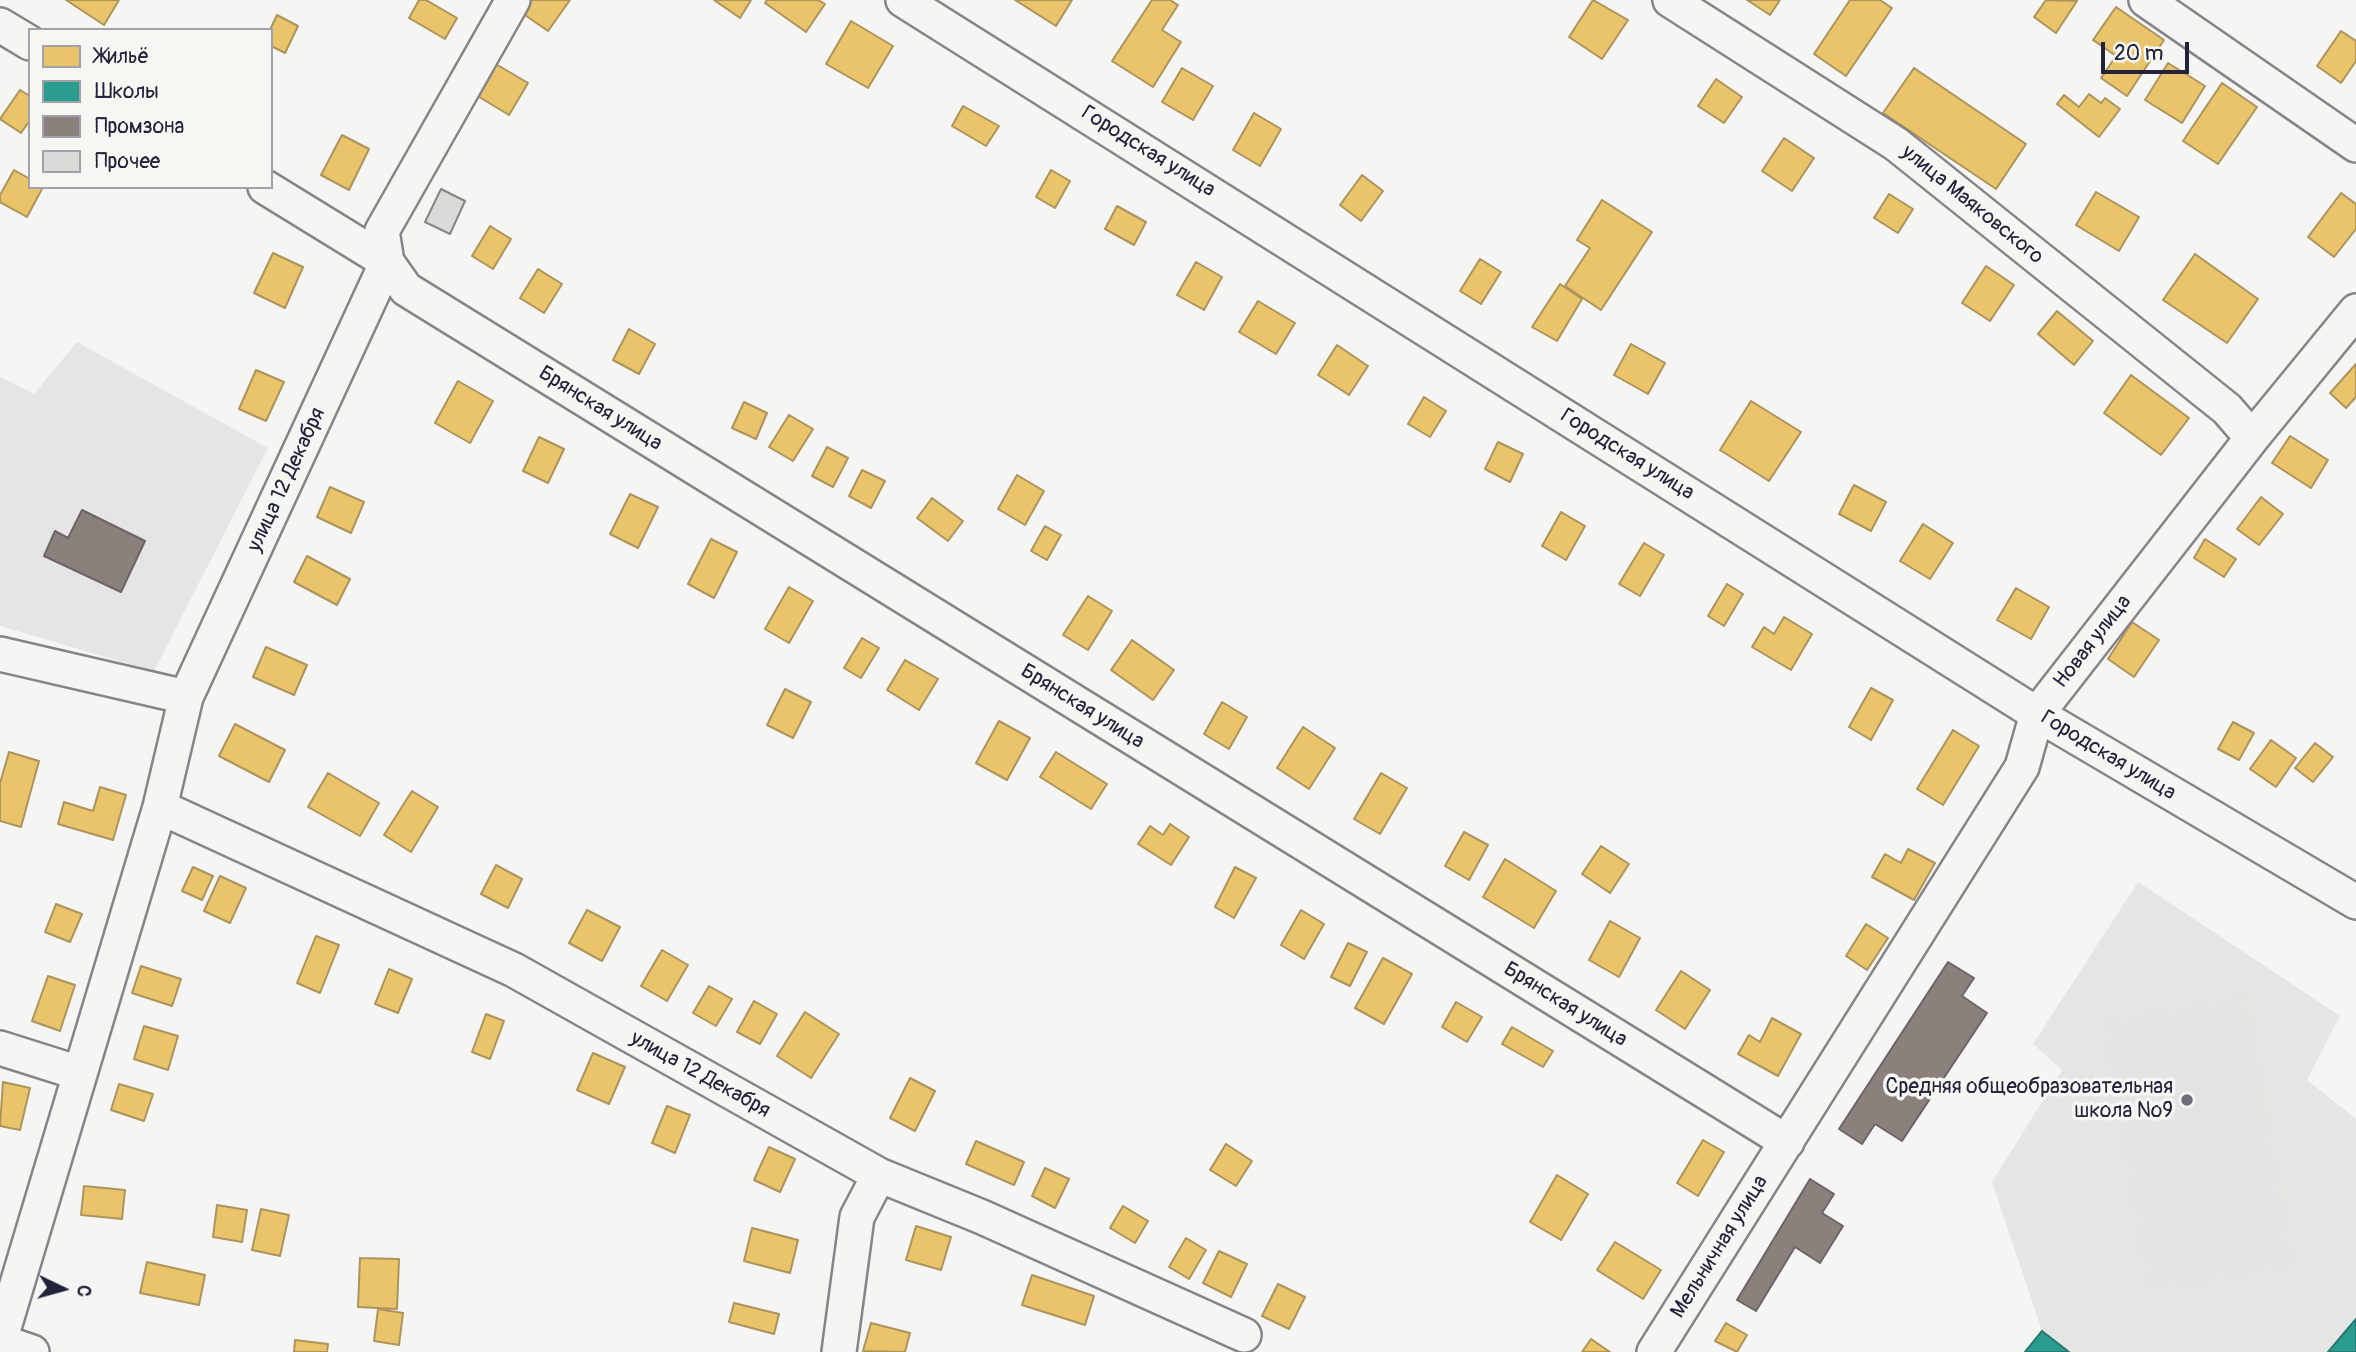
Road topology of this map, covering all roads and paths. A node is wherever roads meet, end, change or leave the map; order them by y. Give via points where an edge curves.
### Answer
1 (513, 0) edge
2 (904, 0) edge
3 (1670, 0) edge
4 (2146, 0) edge
5 (0, 25) edge
6 (28, 42) edge
7 (2356, 145) edge
8 (268, 189) edge
9 (387, 262) junction
10 (2356, 312) edge
11 (2252, 438) junction
12 (0, 654) edge
13 (186, 697) junction
14 (2037, 714) junction
15 (160, 807) junction
16 (2356, 902) edge
17 (0, 1048) edge
18 (79, 1073) junction
19 (1787, 1142) junction
20 (879, 1175) junction
21 (1244, 1335) dead end
22 (0, 1341) edge
23 (32, 1352) edge
24 (839, 1352) edge
25 (1654, 1352) edge

1 - 9 street via 382,231
2 - 14 street, Городская улица
3 - 11 street, улица Маяковского via 1896,144 2227,409
4 - 7 street
5 - 6 street
8 - 9 street, Брянская улица
9 - 13 street, улица 12 Декабря
9 - 19 street, Брянская улица via 406,289
10 - 11 street, Новая улица
11 - 14 street, Новая улица
12 - 13 street
13 - 15 street, улица 12 Декабря
14 - 16 street, Городская улица
14 - 19 street, Новая улица via 2022,767
15 - 18 street, улица 12 Декабря
15 - 20 street, улица 12 Декабря via 514,970
17 - 18 street
18 - 22 street
19 - 25 street, Мельничная улица
20 - 21 street, улица 12 Декабря
20 - 24 street via 857,1217
22 - 23 street

